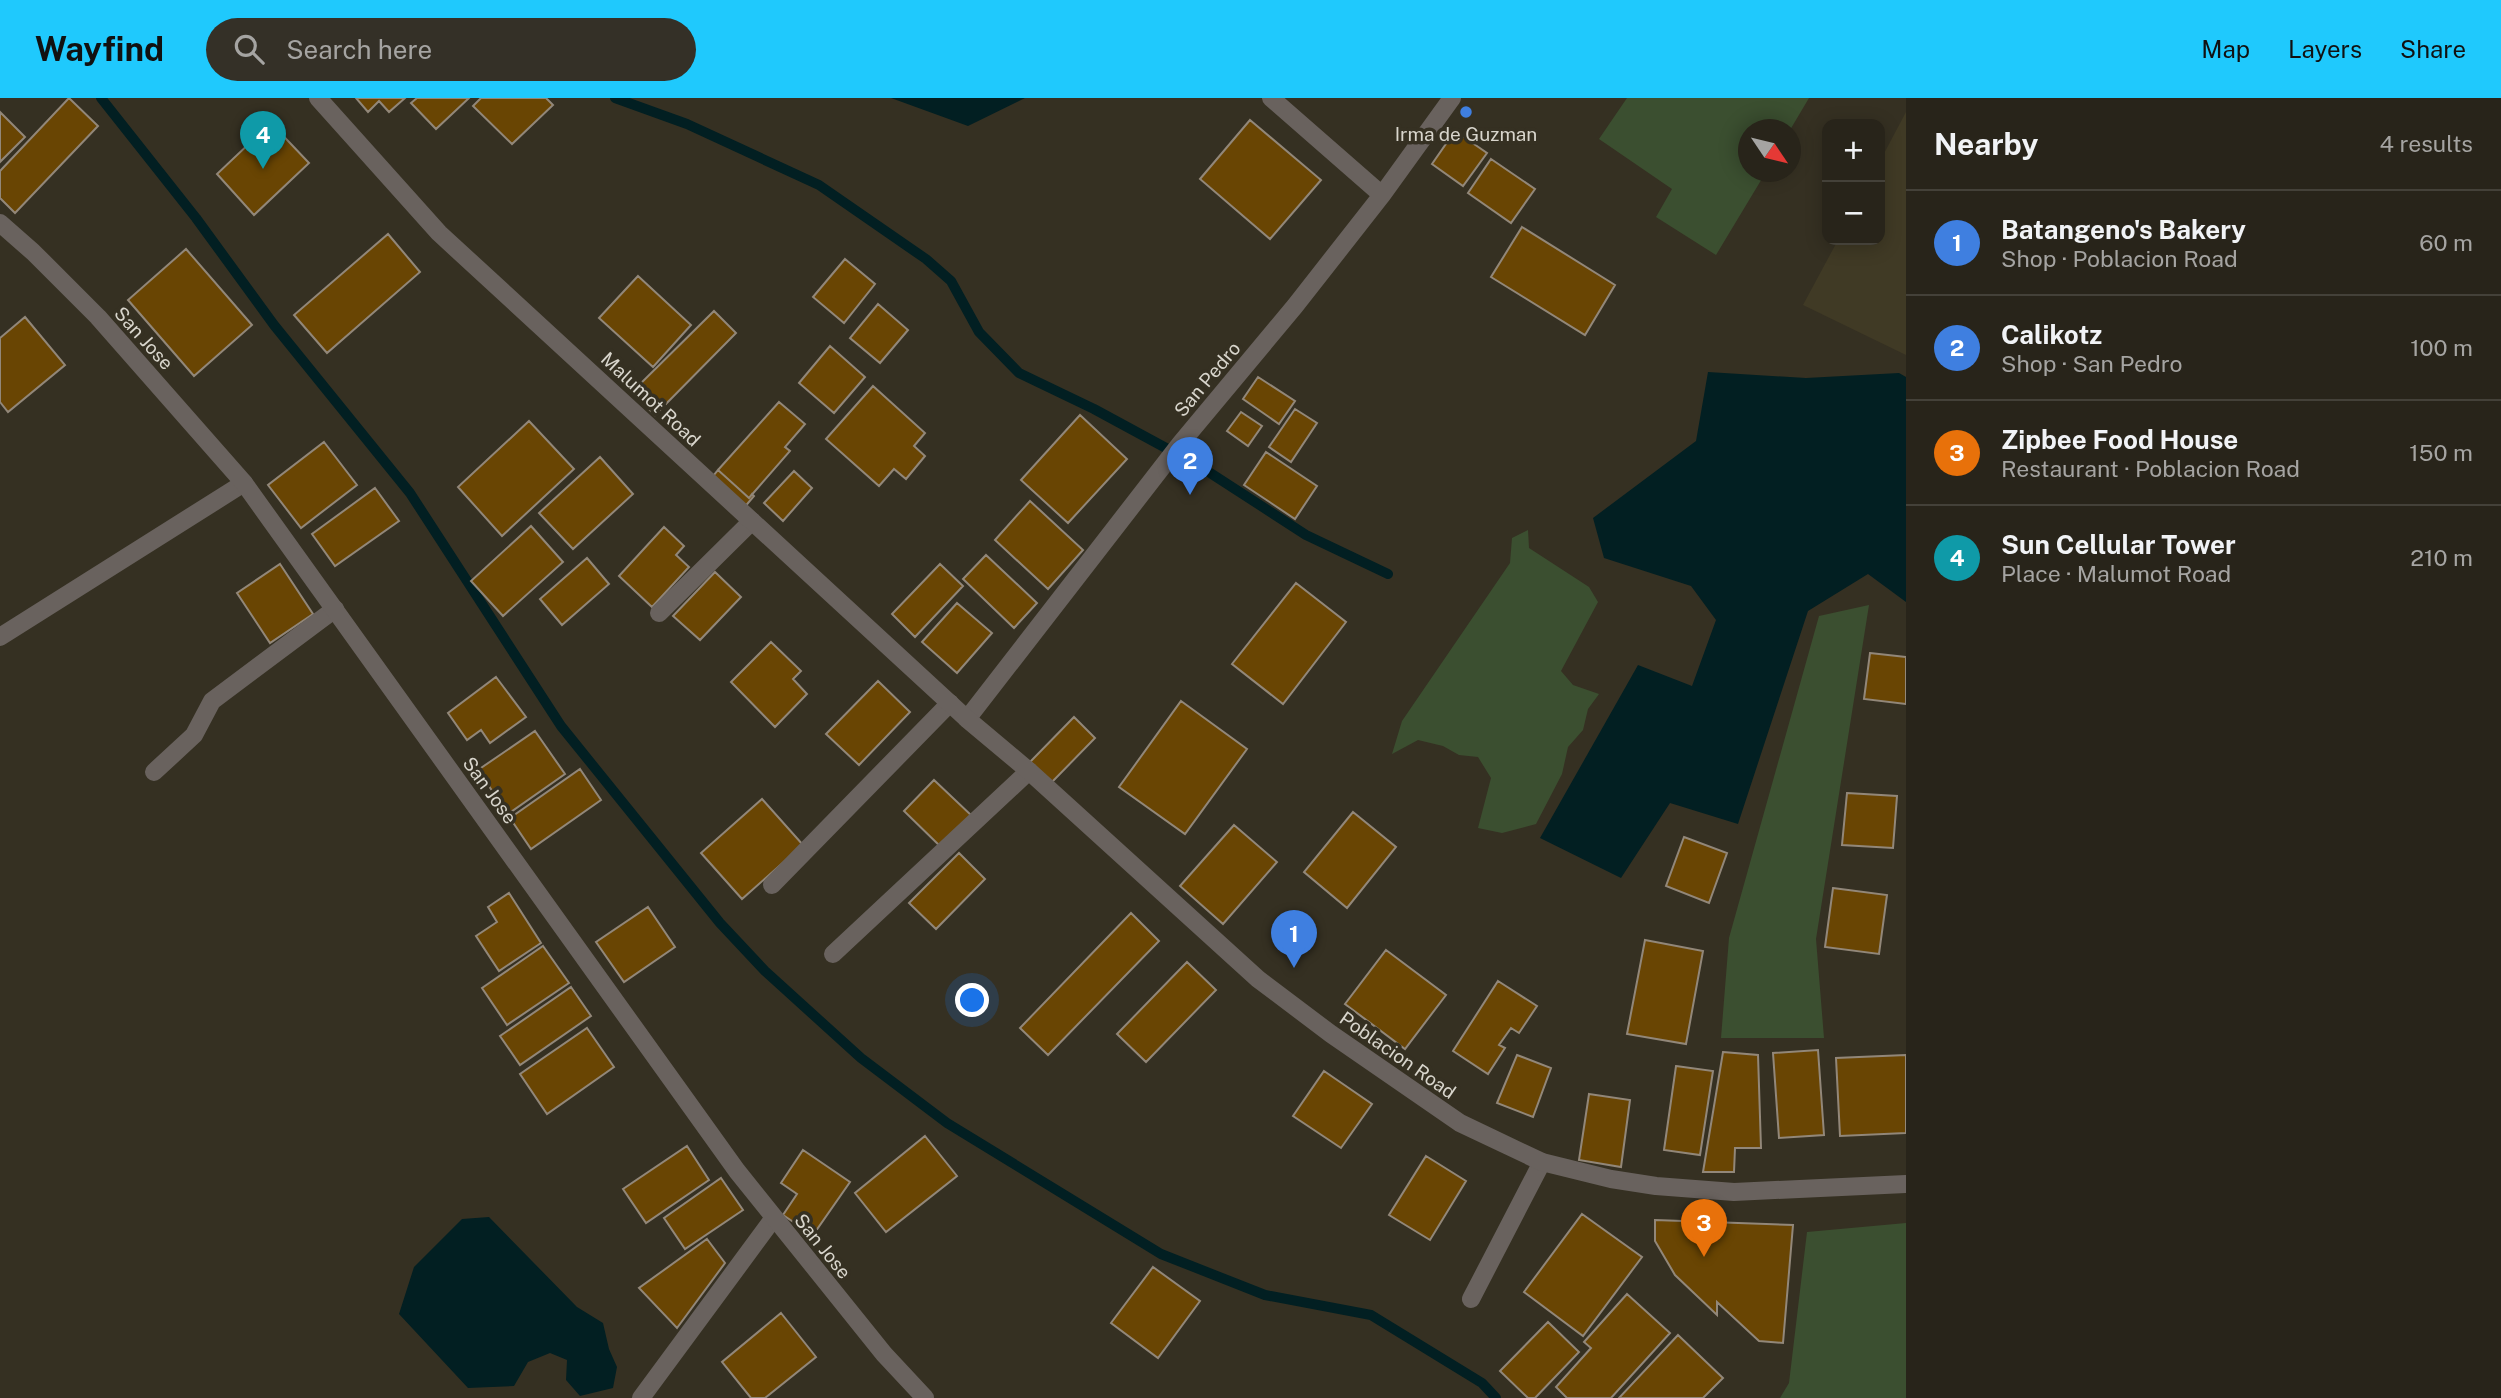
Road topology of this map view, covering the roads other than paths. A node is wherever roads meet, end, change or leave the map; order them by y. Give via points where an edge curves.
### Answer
1 (318, 98) edge
2 (1271, 98) edge
3 (1452, 98) edge
4 (1382, 195) junction
5 (0, 223) edge
6 (244, 483) junction
7 (752, 521) junction
8 (335, 609) junction
9 (659, 613) dead end
10 (0, 637) edge
11 (950, 703) junction
12 (967, 719) junction
13 (1029, 771) junction
14 (154, 772) dead end
15 (772, 885) dead end
16 (833, 954) dead end
17 (1542, 1162) junction
18 (1906, 1184) edge
19 (773, 1219) junction
20 (1471, 1299) dead end
21 (641, 1398) edge
22 (925, 1398) edge

1 - 7 street, Malumot Road via 439,233
2 - 4 street
3 - 4 street, San Pedro
4 - 12 street, San Pedro via 1168,459
5 - 6 street, San Jose via 97,317
6 - 8 street, San Jose
6 - 10 street
7 - 9 street
7 - 11 street, Malumot Road
8 - 14 street via 212,701 194,735
8 - 19 street, San Jose
11 - 12 street, Malumot Road
11 - 15 street
12 - 13 street, Poblacion Road
13 - 16 street
13 - 17 street, Poblacion Road via 1258,979 1460,1123
17 - 18 street, Poblacion Road via 1611,1179 1734,1192
17 - 20 street
19 - 21 street
19 - 22 street, San Jose

